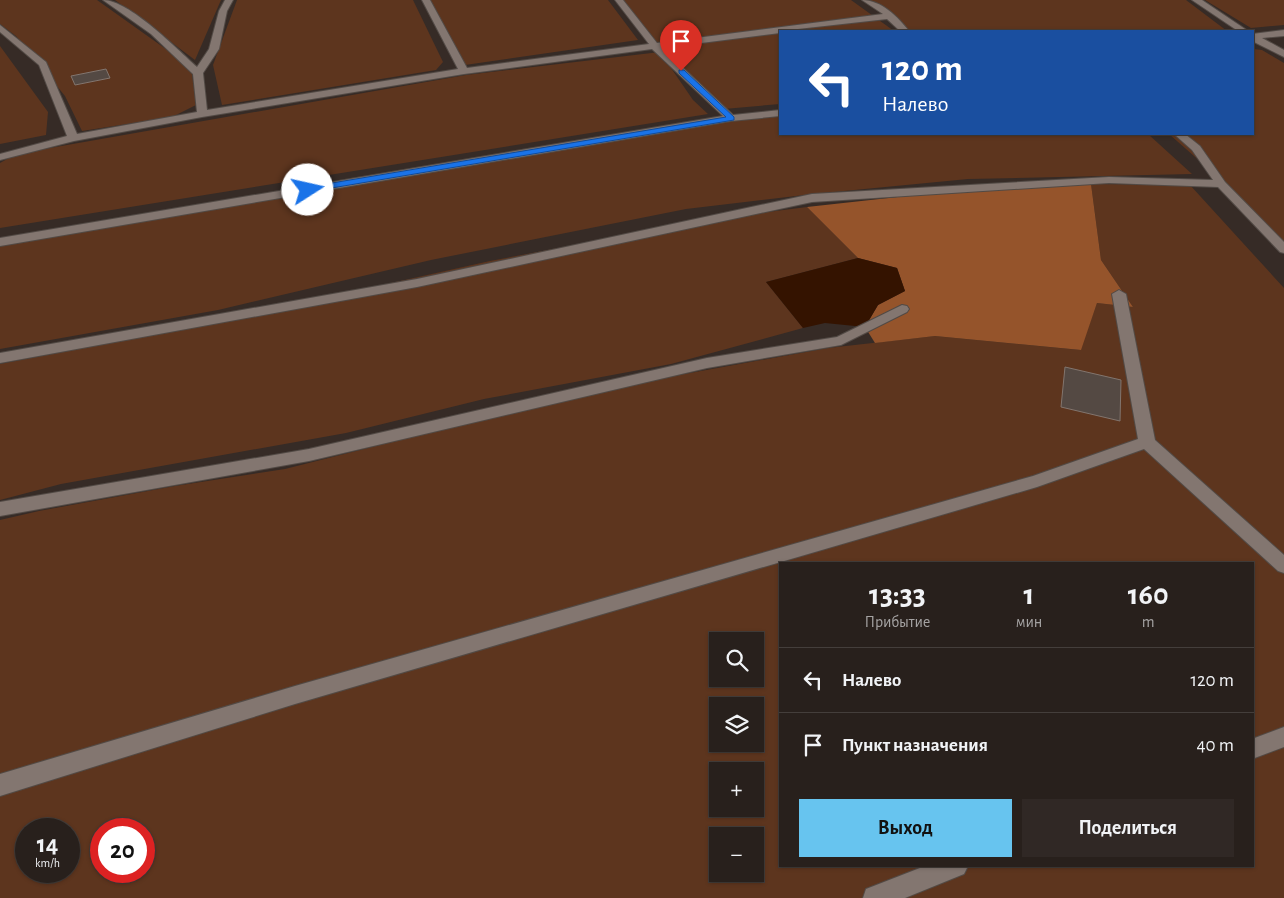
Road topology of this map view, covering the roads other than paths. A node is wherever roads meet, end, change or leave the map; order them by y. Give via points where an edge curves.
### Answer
1 (107, 0) edge
2 (229, 0) edge
3 (426, 0) edge
4 (619, 0) edge
5 (866, 0) edge
6 (1196, 0) edge
7 (890, 16) junction
8 (0, 28) edge
9 (779, 30) edge
10 (780, 30) edge
11 (904, 30) edge
12 (1242, 30) edge
13 (1284, 33) edge
14 (1254, 37) edge
15 (1254, 38) edge
16 (656, 48) junction
17 (1284, 54) edge
18 (464, 71) junction
19 (198, 73) junction
20 (779, 113) edge
21 (202, 114) junction
22 (731, 118) junction
23 (1180, 135) edge
24 (72, 138) junction
25 (0, 157) edge
26 (1221, 184) junction
27 (0, 242) edge
28 (1284, 249) edge
29 (1119, 294) dead end
30 (902, 310) dead end
31 (0, 358) edge
32 (1147, 442) junction
33 (0, 509) edge
34 (1284, 566) edge
35 (1284, 737) edge
36 (1254, 749) edge
37 (0, 785) edge
38 (953, 867) edge
39 (875, 898) edge

1 - 19 lane via 154,32
2 - 19 lane via 223,11 214,49
3 - 18 lane
4 - 16 lane
5 - 7 lane
6 - 12 lane
7 - 10 lane
7 - 11 lane
8 - 24 lane via 43,64
9 - 16 lane
13 - 14 lane
15 - 17 lane
16 - 18 lane
16 - 22 lane
18 - 21 lane
19 - 21 lane
20 - 22 lane
21 - 24 lane
22 - 27 lane
23 - 26 lane via 1196,148
24 - 25 lane
26 - 28 lane
26 - 31 lane via 1109,180 812,198 417,282
29 - 32 lane
30 - 33 lane via 841,341 707,363 309,455
32 - 34 lane
32 - 37 lane via 1037,481 295,695
35 - 36 lane
38 - 39 lane

